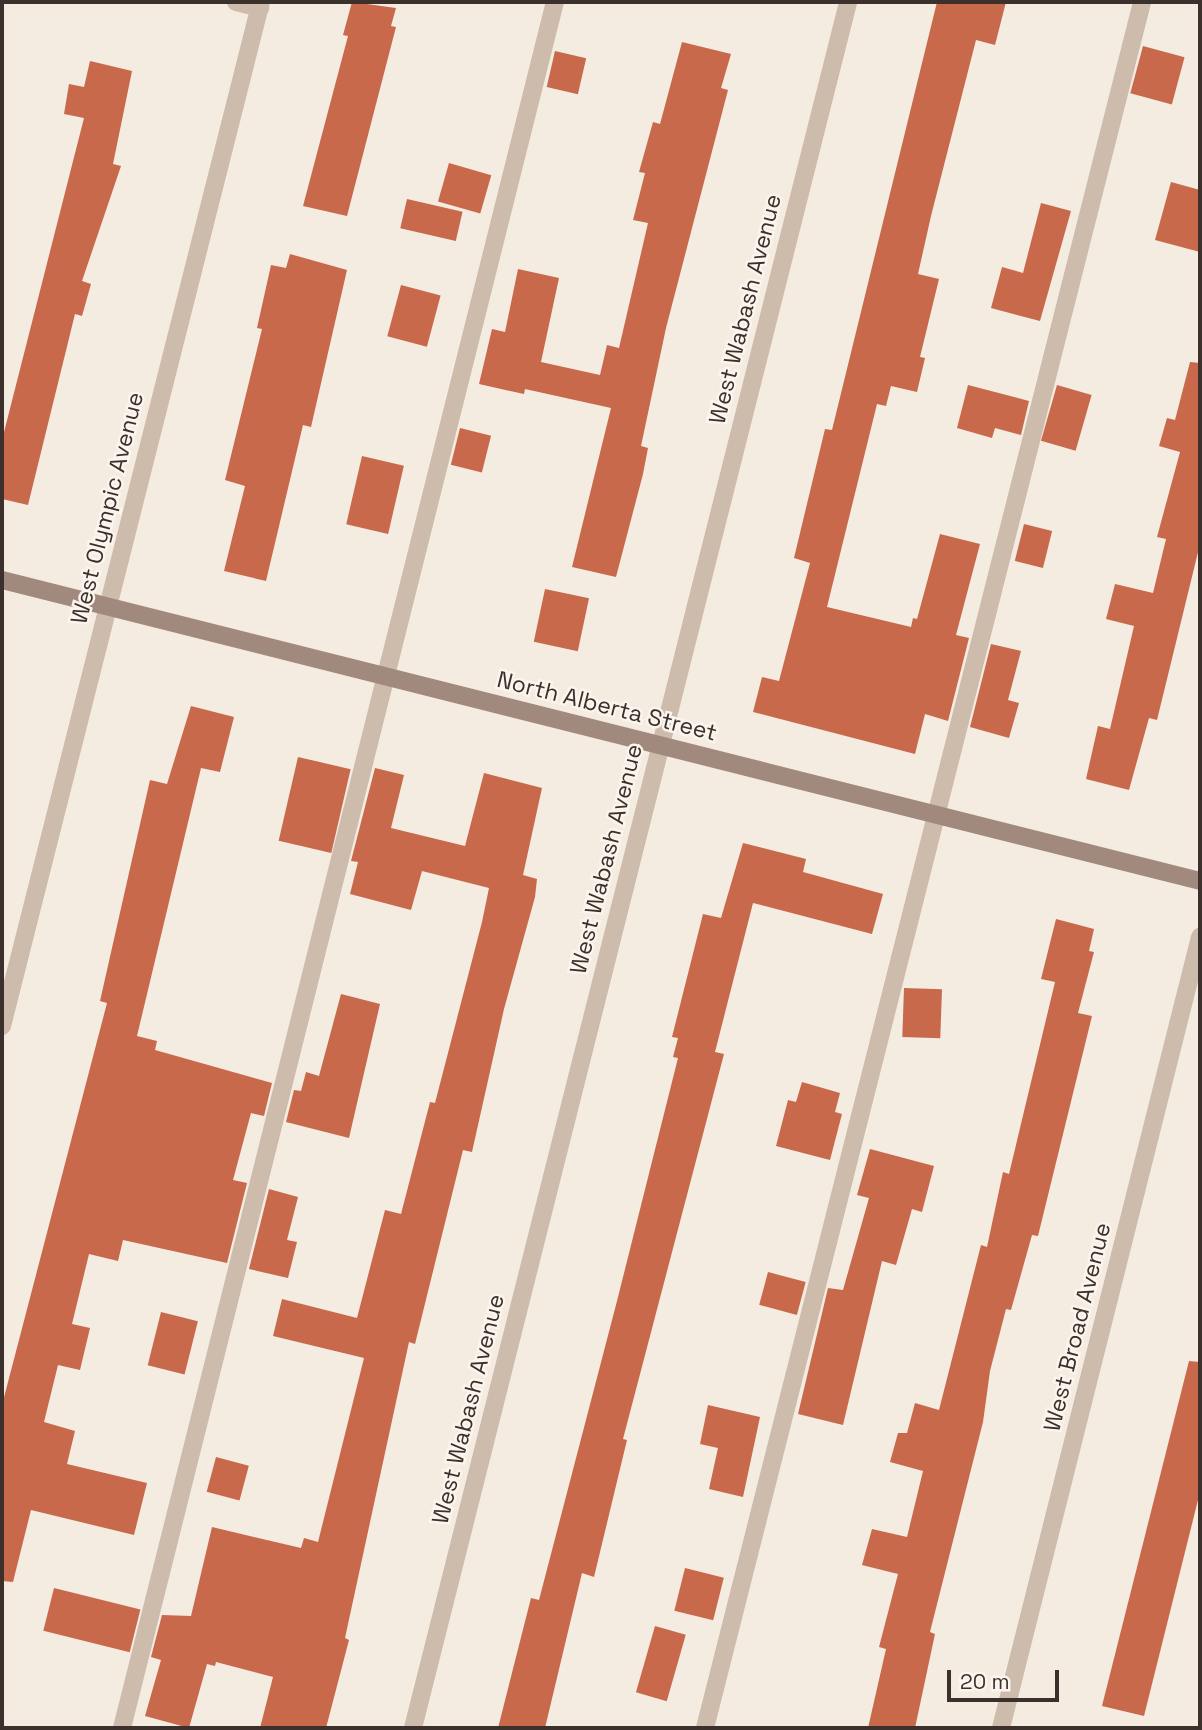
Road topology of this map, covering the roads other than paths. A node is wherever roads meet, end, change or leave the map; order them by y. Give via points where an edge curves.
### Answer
1 (236, 2) edge
2 (555, 2) edge
3 (848, 2) edge
4 (1142, 2) edge
5 (261, 5) edge
6 (2, 580) edge
7 (107, 606) junction
8 (386, 675) junction
9 (660, 745) junction
10 (935, 813) junction
11 (1200, 881) edge
12 (1200, 937) edge
13 (2, 1026) edge
14 (122, 1728) edge
15 (414, 1728) edge
16 (705, 1728) edge
17 (1001, 1728) edge

1 - 5 street
2 - 8 street
3 - 9 street, West Wabash Avenue
4 - 10 street
5 - 7 street, West Olympic Avenue
6 - 7 main road, North Alberta Street
7 - 8 main road, North Alberta Street
7 - 13 street, West Olympic Avenue
8 - 9 main road, North Alberta Street
8 - 14 street
9 - 10 main road, North Alberta Street
9 - 15 street, West Wabash Avenue
10 - 11 main road, North Alberta Street
10 - 16 street
12 - 17 street, West Broad Avenue

